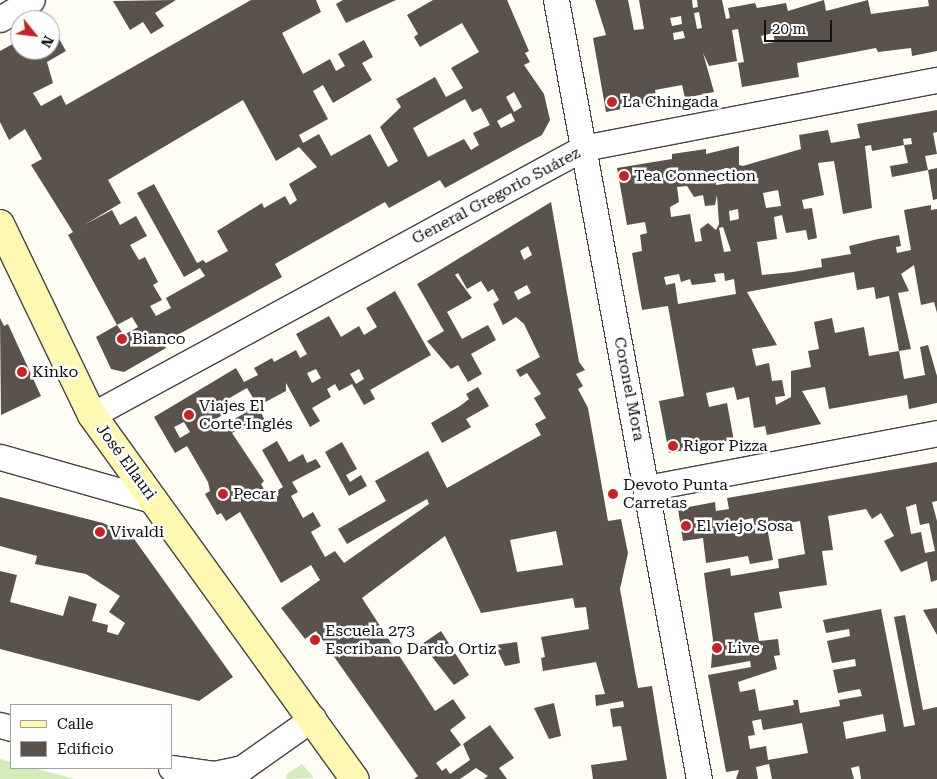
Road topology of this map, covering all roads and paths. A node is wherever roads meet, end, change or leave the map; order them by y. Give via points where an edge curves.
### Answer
1 (32, 0) edge
2 (556, 0) edge
3 (0, 19) edge
4 (937, 80) edge
5 (583, 148) junction
6 (0, 224) edge
7 (92, 415) junction
8 (937, 433) edge
9 (0, 457) edge
10 (647, 488) junction
11 (154, 501) junction
12 (313, 718) junction
13 (172, 768) edge
14 (245, 774) edge
15 (355, 779) edge
16 (699, 779) edge

1 - 3 street
2 - 5 street, Coronel Mora
4 - 5 street, General Gregorio Suárez
5 - 7 street, General Gregorio Suárez
5 - 10 street, Coronel Mora
6 - 7 street, José Ellauri
7 - 11 street, José Ellauri
8 - 10 street
9 - 11 street
10 - 16 street, Coronel Mora
11 - 12 street, José Ellauri
12 - 14 street
12 - 15 street, José Ellauri
13 - 14 street

